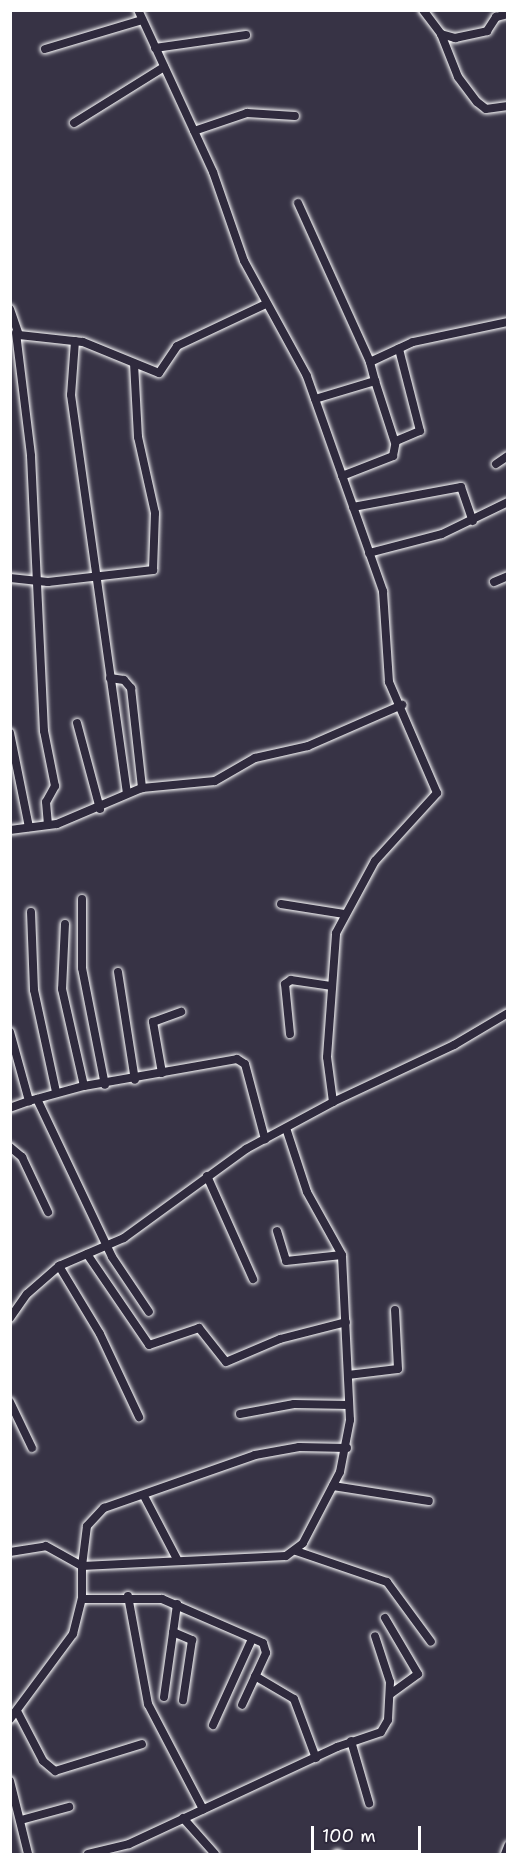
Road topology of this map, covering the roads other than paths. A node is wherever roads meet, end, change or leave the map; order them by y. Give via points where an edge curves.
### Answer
1 (138, 10) edge
2 (423, 10) edge
3 (507, 14) edge
4 (142, 20) junction
5 (246, 34) dead end
6 (441, 34) junction
7 (155, 48) junction
8 (45, 49) dead end
9 (164, 67) junction
10 (507, 106) edge
11 (296, 116) dead end
12 (74, 123) dead end
13 (194, 132) junction
14 (298, 203) dead end
15 (266, 304) junction
16 (10, 309) edge
17 (507, 322) edge
18 (16, 333) junction
19 (75, 340) junction
20 (399, 349) junction
21 (370, 362) junction
22 (134, 364) junction
23 (375, 381) junction
24 (315, 399) junction
25 (395, 443) junction
26 (507, 456) edge
27 (496, 464) dead end
28 (342, 476) junction
29 (507, 502) edge
30 (353, 507) junction
31 (473, 521) junction
32 (369, 553) junction
33 (507, 576) edge
34 (10, 578) edge
35 (98, 578) junction
36 (35, 582) junction
37 (494, 582) dead end
38 (110, 678) junction
39 (402, 705) junction
40 (77, 723) dead end
41 (10, 733) edge
42 (142, 788) junction
43 (127, 793) junction
44 (100, 808) junction
45 (48, 824) junction
46 (29, 827) junction
47 (10, 830) edge
48 (82, 899) dead end
49 (281, 904) dead end
50 (31, 912) dead end
51 (344, 914) junction
52 (65, 924) dead end
53 (118, 972) dead end
54 (331, 986) junction
55 (181, 1012) dead end
56 (507, 1012) edge
57 (10, 1032) edge
58 (290, 1034) dead end
59 (162, 1073) junction
60 (135, 1080) junction
61 (105, 1084) junction
62 (84, 1086) junction
63 (56, 1092) junction
64 (33, 1100) junction
65 (333, 1102) junction
66 (10, 1108) edge
67 (285, 1128) junction
68 (265, 1139) junction
69 (10, 1147) edge
70 (207, 1176) junction
71 (48, 1212) dead end
72 (277, 1231) dead end
73 (107, 1246) junction
74 (87, 1254) junction
75 (342, 1254) junction
76 (59, 1266) junction
77 (253, 1279) dead end
78 (394, 1310) dead end
79 (149, 1312) dead end
80 (10, 1318) edge
81 (346, 1322) junction
82 (348, 1375) junction
83 (10, 1402) edge
84 (349, 1405) junction
85 (240, 1414) dead end
86 (139, 1417) dead end
87 (32, 1448) dead end
88 (346, 1448) junction
89 (333, 1486) junction
90 (144, 1496) junction
91 (429, 1501) dead end
92 (296, 1551) junction
93 (10, 1552) edge
94 (177, 1559) junction
95 (82, 1566) junction
96 (128, 1596) junction
97 (82, 1599) junction
98 (177, 1604) junction
99 (385, 1618) dead end
100 (173, 1632) junction
101 (375, 1636) dead end
102 (252, 1639) junction
103 (431, 1642) dead end
104 (255, 1676) junction
105 (390, 1694) junction
106 (164, 1697) dead end
107 (183, 1700) dead end
108 (242, 1705) dead end
109 (17, 1711) junction
110 (10, 1719) edge
111 (213, 1725) dead end
112 (351, 1741) junction
113 (142, 1744) dead end
114 (316, 1758) junction
115 (10, 1781) edge
116 (369, 1803) dead end
117 (69, 1807) dead end
118 (203, 1809) junction
119 (183, 1818) junction
120 (21, 1820) junction
121 (507, 1846) edge
122 (28, 1854) edge
123 (88, 1854) edge
124 (215, 1854) edge
125 (505, 1854) edge

1 - 4 street
2 - 6 street
3 - 6 street via 482,33 455,38
4 - 7 street
4 - 8 street
5 - 7 street
6 - 10 street via 458,76 477,102 486,109
7 - 9 street
9 - 12 street
9 - 13 street
11 - 13 street via 247,113
13 - 15 street via 236,244
14 - 21 street
15 - 22 street via 177,346 163,371
15 - 24 street
16 - 18 street
17 - 20 street
18 - 19 street
18 - 36 street via 31,456
19 - 22 street
19 - 35 street via 72,395
20 - 21 street
20 - 25 street via 421,430
21 - 23 street
22 - 35 street via 138,437 155,513 154,568 148,573
23 - 24 street
23 - 25 street
24 - 28 street
25 - 28 street via 393,456
26 - 27 street
28 - 30 street
29 - 31 street
30 - 31 street via 459,486
30 - 32 street
31 - 32 street
32 - 39 street via 386,603 389,682
33 - 37 street
34 - 36 street
35 - 36 street
35 - 38 street
36 - 45 street via 44,731 55,786 46,802
38 - 42 street via 124,680 130,688
38 - 43 street
39 - 42 street via 308,746 255,758 221,780
39 - 51 street via 437,793 375,861
40 - 44 street
41 - 46 street
42 - 43 street
43 - 44 street
44 - 45 street
45 - 46 street
46 - 47 street
48 - 61 street via 82,968
49 - 51 street
50 - 63 street via 34,990
51 - 54 street
52 - 62 street via 62,989
53 - 60 street
54 - 58 street via 291,980 285,984
54 - 65 street via 327,1057
55 - 59 street via 153,1022
56 - 65 street via 454,1045
57 - 64 street
59 - 60 street
59 - 68 street via 243,1060
60 - 61 street
61 - 62 street
62 - 63 street
63 - 64 street
64 - 66 street
64 - 73 street
65 - 67 street
67 - 68 street
67 - 75 street via 307,1192
68 - 70 street
69 - 71 street via 22,1157
70 - 73 street via 146,1224
70 - 77 street
72 - 75 street via 286,1261
73 - 74 street
73 - 79 street
74 - 76 street
74 - 81 street via 149,1345 199,1328 226,1362 280,1339
75 - 81 street
76 - 80 street via 27,1294
76 - 86 street via 100,1334
78 - 82 street via 398,1369
81 - 82 street
82 - 84 street
83 - 87 street
84 - 85 street via 294,1404
84 - 88 street
88 - 89 street
88 - 90 street via 299,1447 255,1455
89 - 91 street
89 - 92 street
90 - 94 street
90 - 95 street via 92,1516
92 - 94 street via 275,1558
92 - 103 street via 387,1582
93 - 95 street via 46,1546
94 - 95 street
95 - 97 street
96 - 97 street
96 - 98 street
96 - 118 street via 148,1704
97 - 109 street via 64,1651
98 - 100 street
98 - 102 street
99 - 105 street via 418,1674
100 - 106 street
100 - 107 street via 192,1640
101 - 105 street via 388,1667
102 - 104 street via 267,1649
102 - 111 street
104 - 108 street
104 - 114 street via 294,1699
105 - 112 street via 386,1728
109 - 110 street
109 - 113 street via 43,1761 55,1771
112 - 114 street
112 - 116 street
114 - 118 street
115 - 120 street
117 - 120 street
118 - 119 street
119 - 123 street via 129,1844
119 - 124 street
120 - 122 street
121 - 125 street

